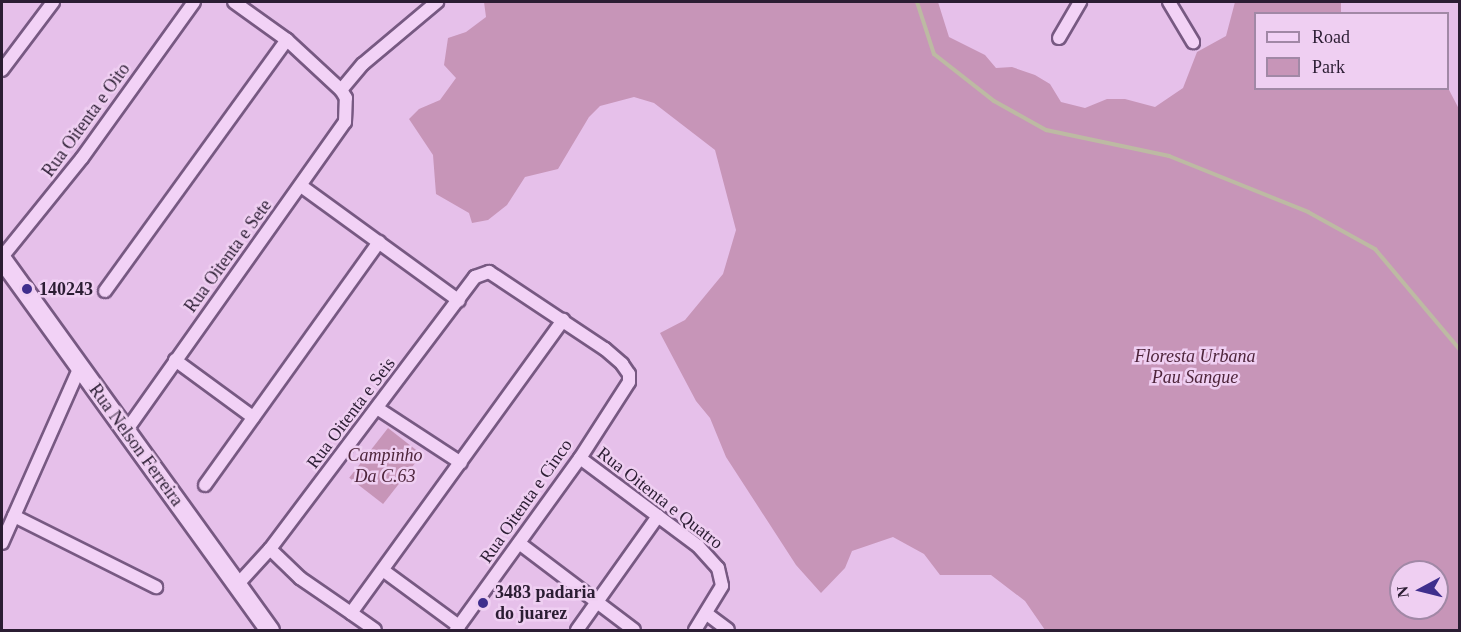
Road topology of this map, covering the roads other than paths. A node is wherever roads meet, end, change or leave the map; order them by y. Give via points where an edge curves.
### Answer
1 (53, 2) edge
2 (194, 2) edge
3 (234, 2) edge
4 (436, 2) edge
5 (1080, 2) edge
6 (1169, 2) edge
7 (287, 39) junction
8 (1059, 39) dead end
9 (1193, 42) dead end
10 (2, 70) edge
11 (343, 94) junction
12 (301, 186) junction
13 (379, 242) junction
14 (2, 258) edge
15 (105, 291) dead end
16 (459, 301) junction
17 (563, 320) junction
18 (176, 360) junction
19 (80, 367) junction
20 (377, 408) junction
21 (253, 417) junction
22 (126, 431) junction
23 (580, 458) junction
24 (461, 463) junction
25 (205, 486) dead end
26 (14, 516) junction
27 (658, 516) junction
28 (3, 536) edge
29 (519, 543) junction
30 (270, 549) junction
31 (384, 571) junction
32 (237, 584) junction
33 (156, 586) dead end
34 (597, 603) junction
35 (349, 613) junction
36 (707, 614) junction
37 (458, 628) edge
38 (270, 630) edge
39 (375, 630) edge
40 (577, 630) edge
41 (634, 630) edge
42 (695, 630) edge
43 (728, 630) edge

1 - 10 street
2 - 14 street, Rua Oitenta e Oito via 82,158
3 - 7 street
4 - 11 street via 363,64
5 - 8 street
6 - 9 street
7 - 11 street
7 - 15 street
11 - 12 street, Rua Oitenta e Sete via 340,134
12 - 13 street
12 - 18 street, Rua Oitenta e Sete
13 - 16 street
13 - 21 street
14 - 19 main road, Rua Nelson Ferreira
16 - 17 street, Rua Oitenta e Seis via 475,277 482,273 496,275
16 - 20 street, Rua Oitenta e Seis
17 - 23 street, Rua Oitenta e Cinco via 622,364 629,374 624,392
17 - 24 street
18 - 21 street
18 - 22 street, Rua Oitenta e Sete
19 - 22 main road, Rua Nelson Ferreira
19 - 26 street
20 - 24 street
20 - 30 street, Rua Oitenta e Seis
21 - 25 street
22 - 32 main road, Rua Nelson Ferreira
23 - 27 street, Rua Oitenta e Quatro
23 - 29 street, Rua Oitenta e Cinco
24 - 31 street
26 - 28 street
26 - 33 street
27 - 34 street
27 - 36 street, Rua Oitenta e Quatro via 698,546 718,568 722,586
29 - 34 street
29 - 37 street, Rua Oitenta e Cinco
30 - 32 street, Rua Oitenta e Seis
30 - 35 street via 300,578
31 - 35 street
31 - 37 street
32 - 38 main road, Rua Nelson Ferreira
34 - 40 street
34 - 41 street
35 - 39 street
36 - 42 street, Rua Oitenta e Quatro
36 - 43 street

